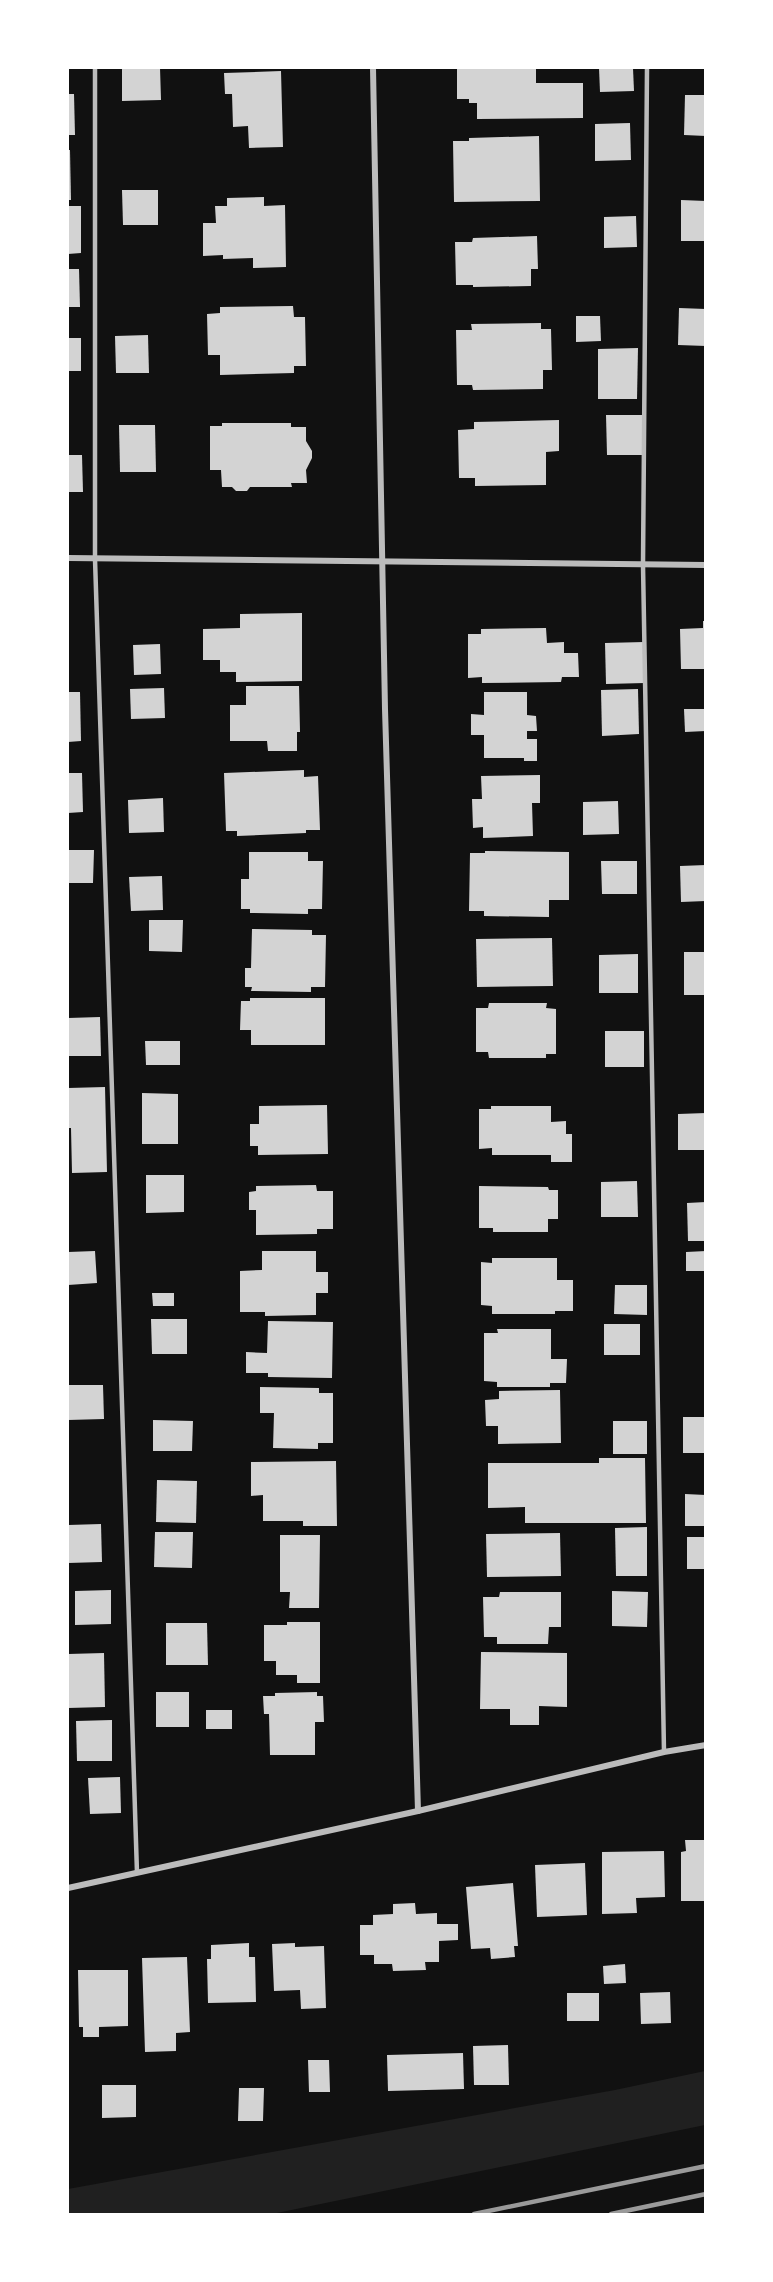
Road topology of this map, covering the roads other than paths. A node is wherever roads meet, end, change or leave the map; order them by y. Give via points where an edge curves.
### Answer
1 (95, 68) edge
2 (373, 68) edge
3 (647, 68) edge
4 (68, 558) edge
5 (95, 559) junction
6 (384, 561) junction
7 (643, 565) junction
8 (705, 565) edge
9 (705, 1745) edge
10 (664, 1752) junction
11 (418, 1811) junction
12 (137, 1873) junction
13 (68, 1888) edge

1 - 5 lane
2 - 6 street
3 - 7 lane
4 - 5 street
5 - 6 street
5 - 12 lane
6 - 7 street
6 - 11 street
7 - 8 street
7 - 10 lane
9 - 10 street
10 - 11 street
11 - 12 street
12 - 13 street

